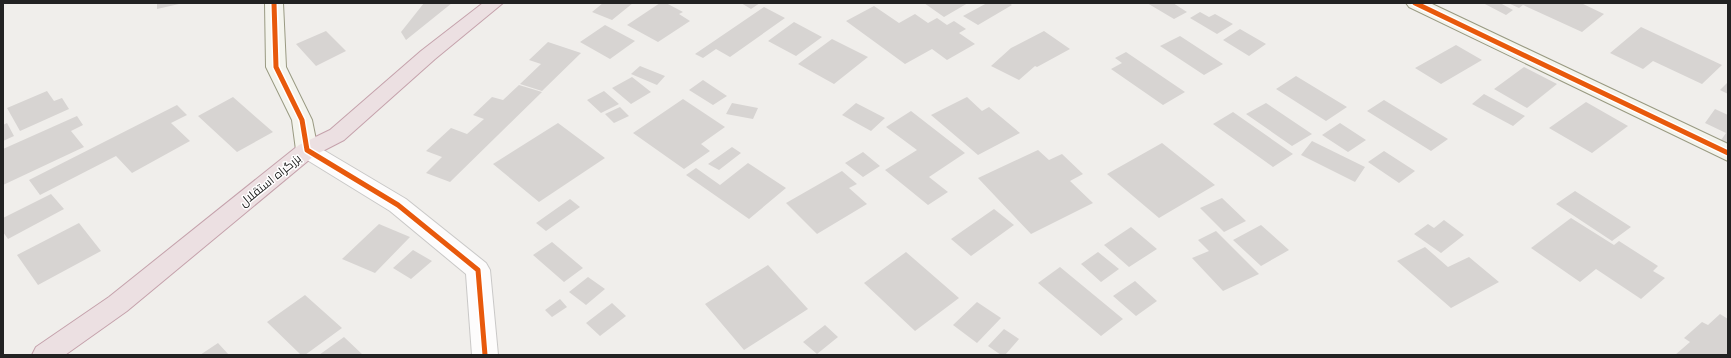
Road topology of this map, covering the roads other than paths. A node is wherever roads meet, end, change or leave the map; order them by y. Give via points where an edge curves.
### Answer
1 (274, 3) edge
2 (494, 3) edge
3 (1415, 3) edge
4 (306, 150) junction
5 (1728, 153) edge
6 (45, 355) edge
7 (484, 355) edge

1 - 4 street via 276,67 302,120
2 - 4 highway, بزرگراه استقلال via 428,55 337,135
3 - 5 street
4 - 6 highway, بزرگراه استقلال via 118,304
4 - 7 street via 398,205 478,270

